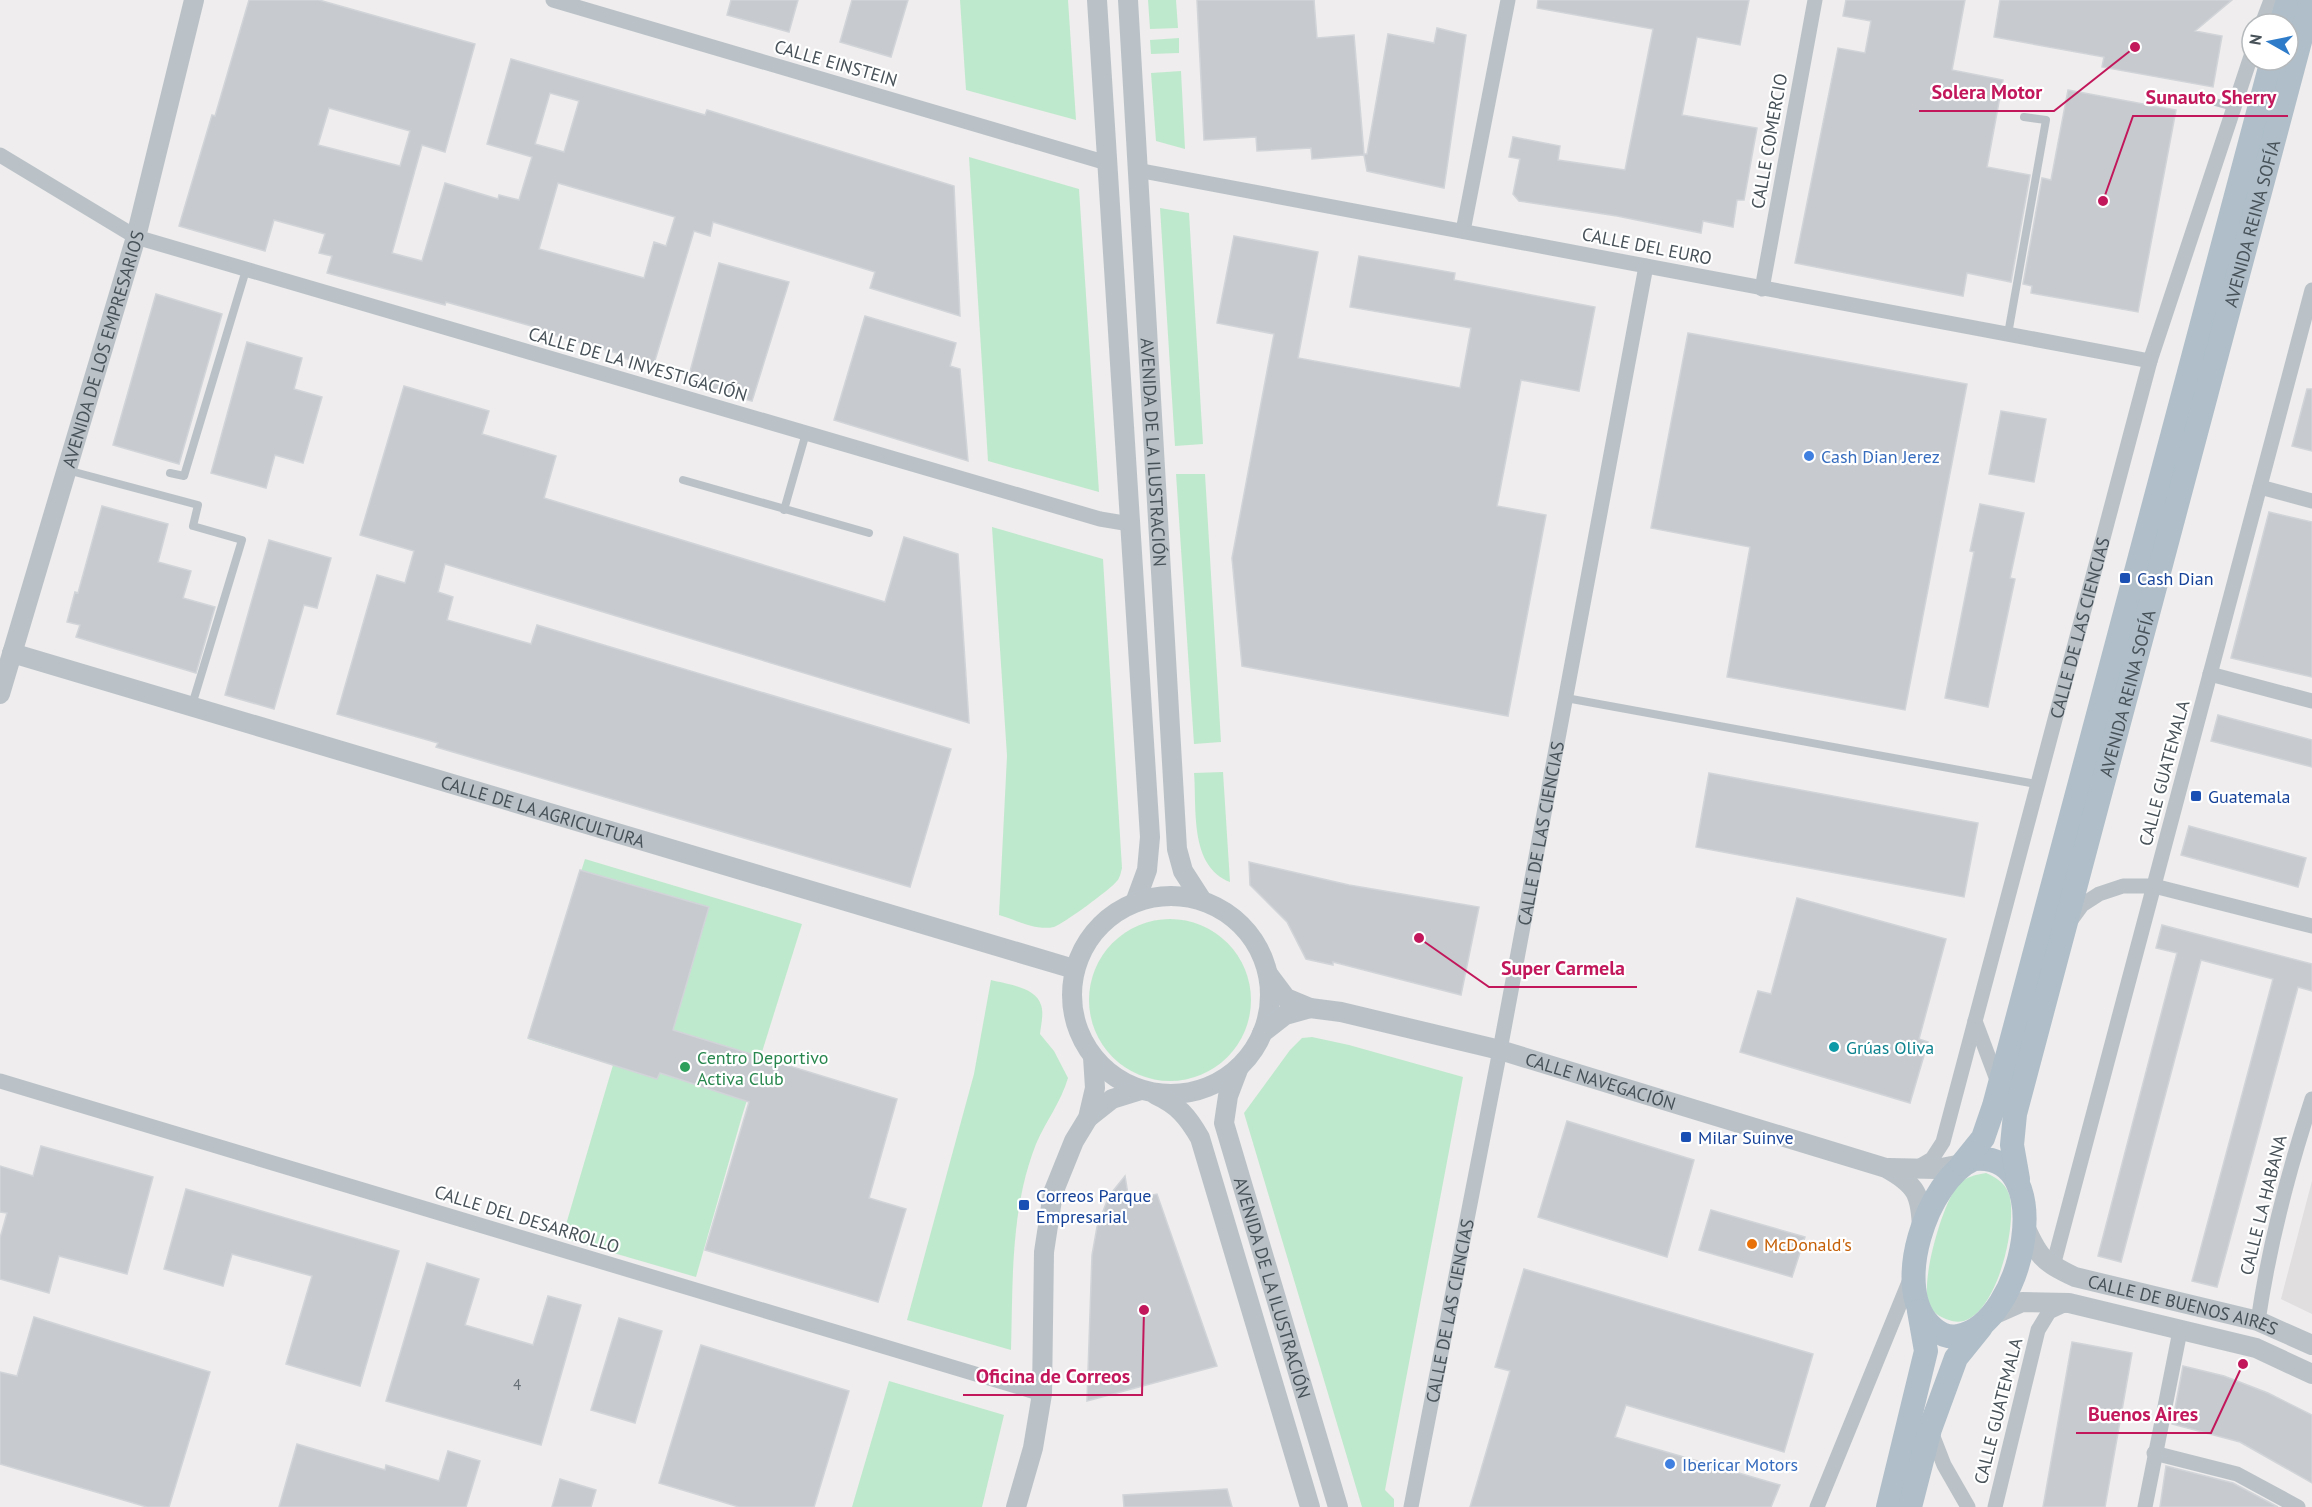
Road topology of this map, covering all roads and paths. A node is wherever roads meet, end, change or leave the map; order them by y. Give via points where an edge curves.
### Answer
1 (194, 0) edge
2 (553, 0) edge
3 (1097, 0) edge
4 (1128, 0) edge
5 (1508, 0) edge
6 (1815, 0) edge
7 (2311, 0) edge
8 (2245, 72) edge
9 (2269, 72) edge
10 (2208, 100) dead end
11 (2233, 107) junction
12 (2024, 117) dead end
13 (0, 154) edge
14 (1107, 163) junction
15 (1137, 170) junction
16 (1463, 231) junction
17 (136, 237) junction
18 (1646, 266) junction
19 (246, 270) junction
20 (1762, 289) junction
21 (2312, 290) edge
22 (2008, 334) junction
23 (2150, 361) junction
24 (806, 433) junction
25 (66, 470) junction
26 (170, 472) dead end
27 (682, 480) dead end
28 (2260, 487) junction
29 (2312, 501) edge
30 (784, 510) junction
31 (1130, 524) junction
32 (869, 533) dead end
33 (12, 653) junction
34 (2210, 674) junction
35 (0, 694) edge
36 (1566, 698) junction
37 (2312, 701) edge
38 (192, 706) junction
39 (2036, 784) junction
40 (2154, 886) junction
41 (1201, 899) junction
42 (1136, 900) junction
43 (2312, 926) edge
44 (2064, 929) junction
45 (1074, 969) junction
46 (1268, 974) junction
47 (1310, 1008) junction
48 (1975, 1021) junction
49 (1262, 1033) junction
50 (1500, 1050) junction
51 (1093, 1057) junction
52 (1239, 1067) junction
53 (0, 1081) edge
54 (2000, 1086) junction
55 (1146, 1091) junction
56 (2312, 1099) edge
57 (1088, 1118) junction
58 (1962, 1164) junction
59 (1886, 1168) junction
60 (1915, 1169) junction
61 (2018, 1179) junction
62 (2023, 1222) junction
63 (1922, 1233) junction
64 (2053, 1266) junction
65 (1914, 1271) junction
66 (2069, 1303) junction
67 (1919, 1311) junction
68 (1989, 1320) junction
69 (2258, 1321) junction
70 (2180, 1331) junction
71 (2312, 1345) edge
72 (2312, 1374) edge
73 (1042, 1394) junction
74 (1930, 1430) junction
75 (2154, 1453) junction
76 (1016, 1507) edge
77 (1310, 1507) edge
78 (1338, 1507) edge
79 (1411, 1507) edge
80 (1817, 1507) edge
81 (1888, 1507) edge
82 (1910, 1507) edge
83 (1968, 1507) edge
84 (1995, 1507) edge
85 (2145, 1507) edge
86 (2298, 1507) edge

1 - 17 street, AVENIDA DE LOS EMPRESARIOS
2 - 14 street, CALLE EINSTEIN
3 - 14 street, AVENIDA DE LA ILUSTRACIÓN
4 - 15 street, AVENIDA DE LA ILUSTRACIÓN
5 - 16 street
6 - 20 street, CALLE COMERCIO
7 - 44 main road, AVENIDA REINA SOFÍA
8 - 11 street, CALLE DE LAS CIENCIAS
9 - 54 main road, AVENIDA REINA SOFÍA
10 - 11 lane
11 - 23 street, CALLE DE LAS CIENCIAS
12 - 22 lane via 2046,120
13 - 17 street, CALLE DE LA INVESTIGACIÓN
14 - 31 street, AVENIDA DE LA ILUSTRACIÓN
15 - 16 street, CALLE DEL EURO
15 - 41 street, AVENIDA DE LA ILUSTRACIÓN via 1177,849 1183,871
16 - 18 street, CALLE DEL EURO
17 - 19 street, CALLE DE LA INVESTIGACIÓN
17 - 25 street, AVENIDA DE LOS EMPRESARIOS
18 - 20 street, CALLE DEL EURO
18 - 36 street, CALLE DE LAS CIENCIAS
19 - 24 street, CALLE DE LA INVESTIGACIÓN
19 - 26 lane via 184,476
20 - 22 street, CALLE DEL EURO
21 - 28 street, CALLE GUATEMALA
22 - 23 street, CALLE DEL EURO
23 - 39 street, CALLE DE LAS CIENCIAS
24 - 30 lane
24 - 31 street, CALLE DE LA INVESTIGACIÓN via 1100,519
25 - 33 street, AVENIDA DE LOS EMPRESARIOS
25 - 38 lane via 198,505 193,526 242,540
27 - 30 lane
28 - 29 street
28 - 34 street, CALLE GUATEMALA
30 - 32 lane
31 - 42 street, AVENIDA DE LA ILUSTRACIÓN via 1150,837 1147,870
33 - 35 street, AVENIDA DE LOS EMPRESARIOS
33 - 38 street, CALLE DE LA AGRICULTURA
34 - 37 street
34 - 40 street, CALLE GUATEMALA
36 - 39 lane
36 - 50 street, CALLE DE LAS CIENCIAS
38 - 45 street, CALLE DE LA AGRICULTURA
39 - 48 street, CALLE DE LAS CIENCIAS
40 - 43 street
40 - 44 street via 2122,886 2099,894 2082,905
40 - 64 street, CALLE GUATEMALA
41 - 42 street via 1168,894
41 - 46 street via 1236,919 1257,944
42 - 45 street via 1093,931
44 - 61 main road, AVENIDA REINA SOFÍA via 2016,1114 2012,1144
45 - 51 street via 1071,997 1077,1031
46 - 47 street, CALLE NAVEGACIÓN via 1286,998
46 - 49 street via 1270,1002
47 - 49 street, CALLE NAVEGACIÓN via 1285,1015
47 - 50 street, CALLE NAVEGACIÓN
48 - 54 street
48 - 60 street, CALLE DE LAS CIENCIAS via 1943,1142 1932,1159
49 - 52 street
50 - 59 street, CALLE NAVEGACIÓN
50 - 79 street, CALLE DE LAS CIENCIAS
51 - 55 street via 1113,1076
51 - 57 street via 1095,1088
52 - 55 street via 1204,1089 1174,1095
52 - 78 street, AVENIDA DE LA ILUSTRACIÓN via 1228,1096 1224,1123
53 - 73 street, CALLE DEL DESARROLLO
54 - 58 main road, AVENIDA REINA SOFÍA via 1983,1138
55 - 57 street via 1112,1099
55 - 77 street, AVENIDA DE LA ILUSTRACIÓN via 1174,1103 1200,1138
56 - 69 street, CALLE LA HABANA via 2295,1150 2267,1265
57 - 73 street via 1053,1193 1044,1252
58 - 60 street
58 - 61 main road via 1974,1159 1993,1159 2005,1164
58 - 63 main road via 1941,1189
59 - 60 street
59 - 63 street via 1907,1179 1918,1195
61 - 62 main road
62 - 64 street via 2037,1253
62 - 68 main road via 2015,1271 2007,1293
63 - 65 main road
64 - 69 street, CALLE DE BUENOS AIRES via 2075,1277
65 - 67 main road
65 - 80 street
66 - 68 street, CALLE DE BUENOS AIRES via 2022,1302
66 - 70 street, CALLE DE BUENOS AIRES
66 - 84 street, CALLE GUATEMALA via 2049,1312 2038,1330
67 - 68 main road via 1928,1324 1944,1335 1960,1336
67 - 81 main road via 1926,1351
68 - 74 main road via 1956,1358
69 - 71 street, CALLE DE BUENOS AIRES
70 - 72 street, CALLE DE BUENOS AIRES via 2256,1348
70 - 75 street
73 - 76 street via 1033,1448
74 - 82 main road
74 - 83 street
75 - 85 street
75 - 86 street via 2237,1474

